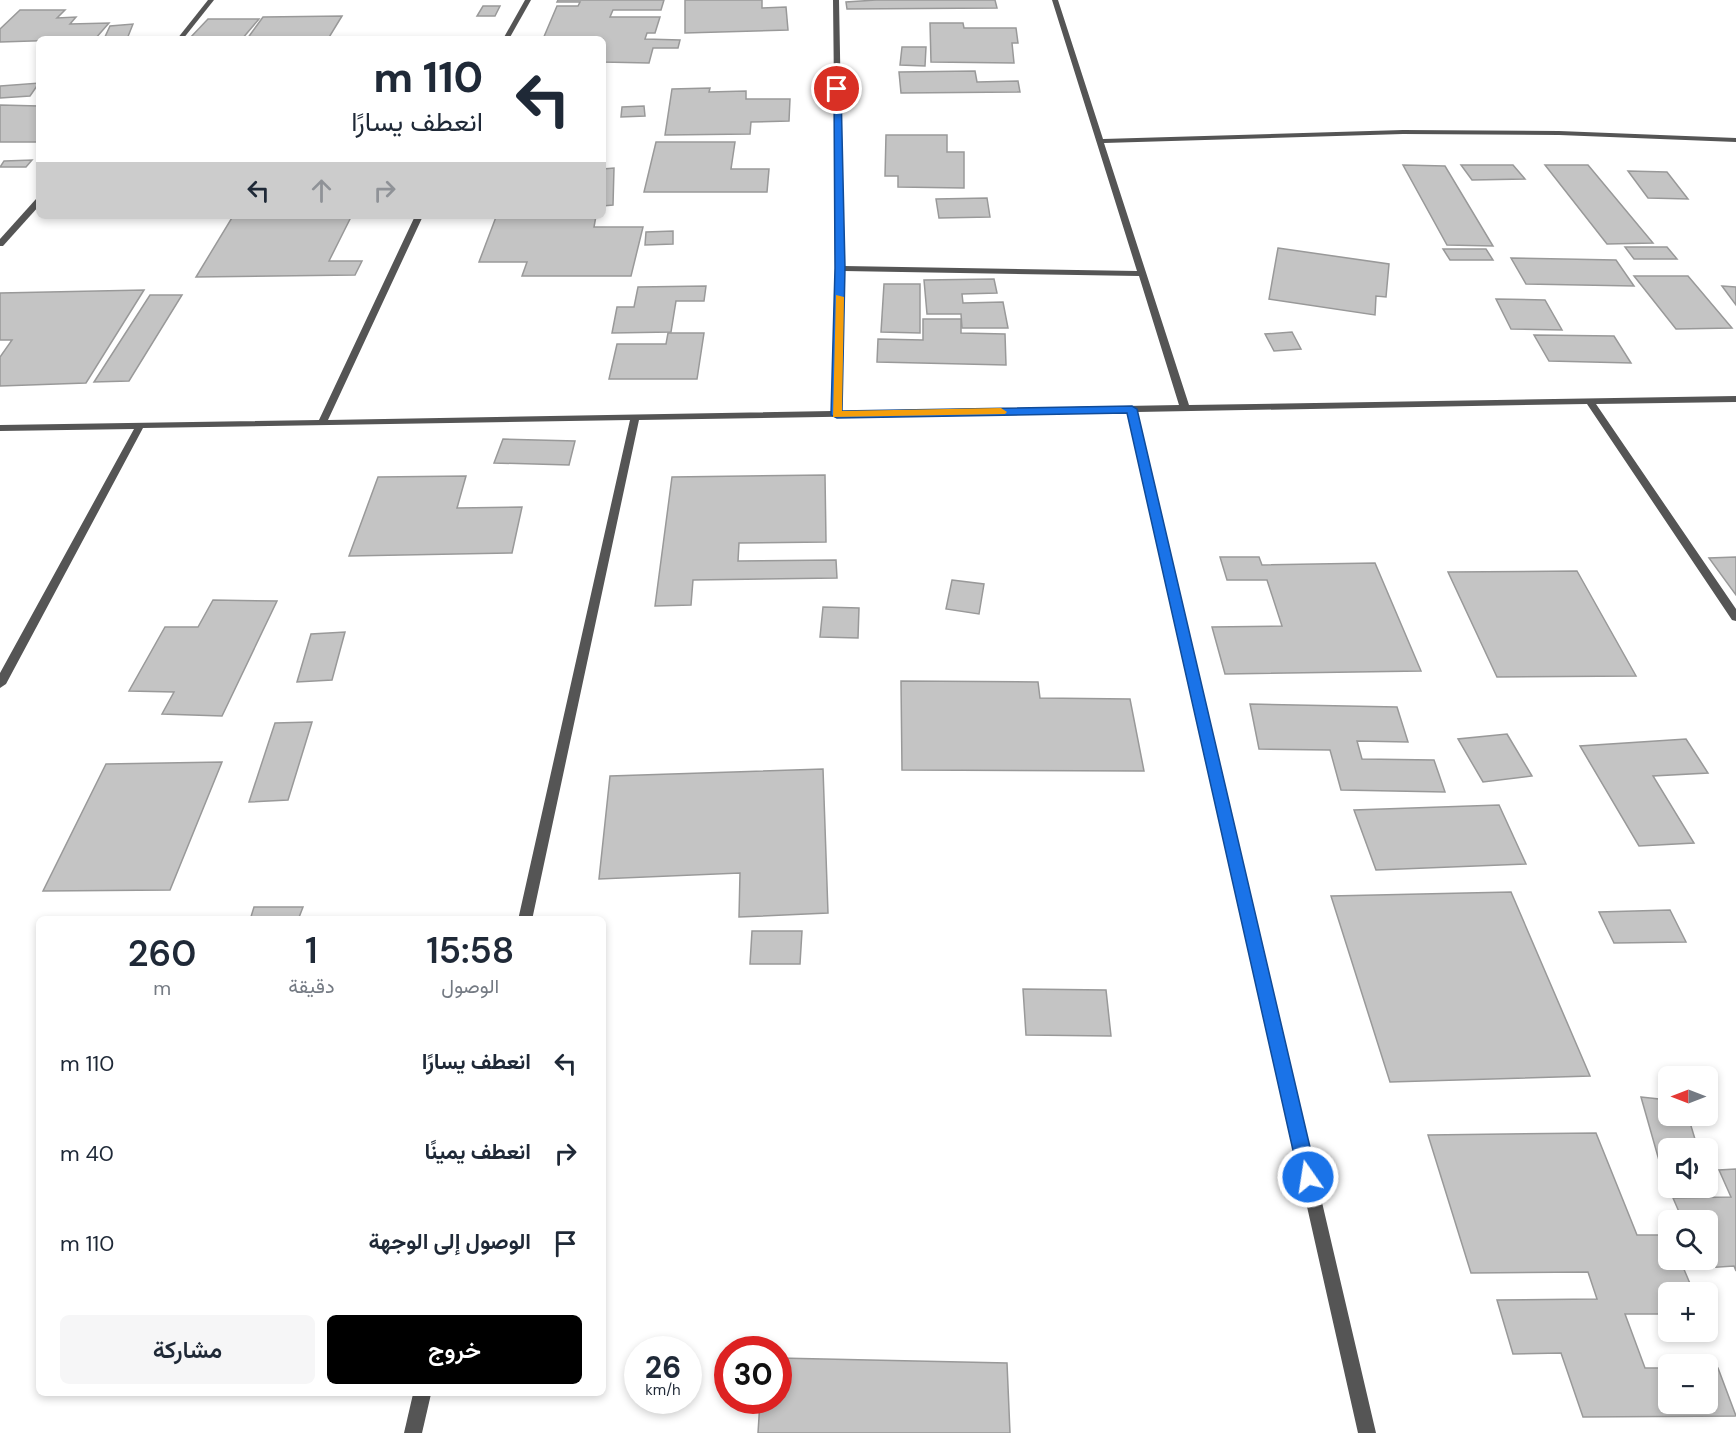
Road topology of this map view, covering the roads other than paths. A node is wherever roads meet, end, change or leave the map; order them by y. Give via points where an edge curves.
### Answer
1 (211, 0) edge
2 (528, 0) edge
3 (836, 0) edge
4 (1055, 0) edge
5 (182, 36) edge
6 (508, 36) edge
7 (1736, 140) edge
8 (1100, 141) junction
9 (36, 204) edge
10 (417, 219) edge
11 (0, 244) edge
12 (840, 268) junction
13 (1142, 274) junction
14 (1736, 399) edge
15 (1588, 401) junction
16 (1185, 408) junction
17 (1132, 409) junction
18 (837, 415) junction
19 (635, 418) junction
20 (322, 423) junction
21 (140, 426) junction
22 (0, 428) edge
23 (1736, 617) edge
24 (0, 684) edge
25 (526, 916) edge
26 (422, 1396) edge
27 (413, 1433) edge
28 (1367, 1433) edge

1 - 5 street
2 - 6 street
3 - 12 street
4 - 8 street
7 - 8 street via 1403,132
8 - 13 street
9 - 11 street
10 - 20 street
12 - 13 street
12 - 18 street
13 - 16 street
14 - 15 street
15 - 16 street
15 - 23 street
16 - 17 street
17 - 18 street
17 - 28 street
18 - 19 street
19 - 20 street
19 - 25 street
20 - 21 street
21 - 22 street
21 - 24 street
26 - 27 street

